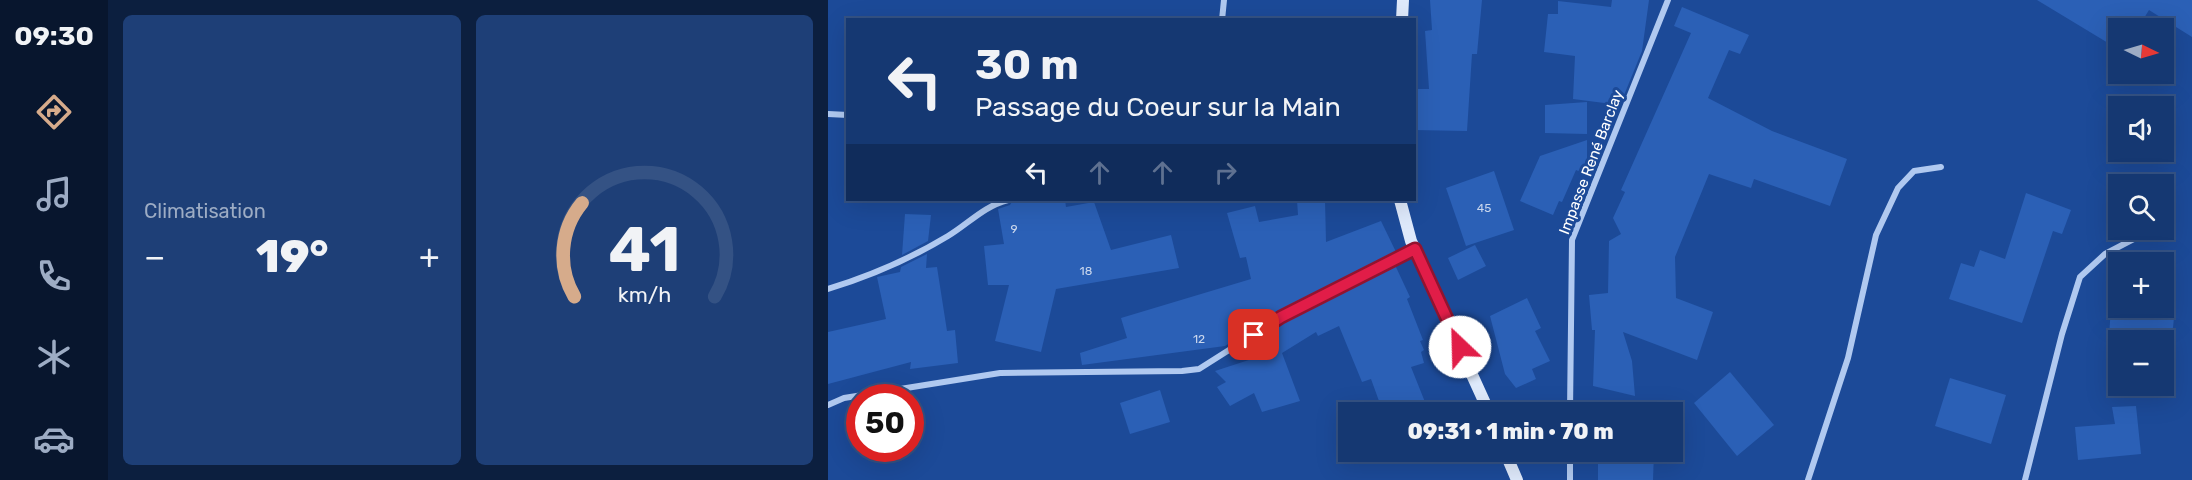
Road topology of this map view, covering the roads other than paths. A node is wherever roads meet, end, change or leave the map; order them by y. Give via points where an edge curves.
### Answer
1 (1224, 0) edge
2 (1403, 0) edge
3 (1668, 0) edge
4 (1222, 18) edge
5 (1402, 18) edge
6 (828, 114) edge
7 (846, 115) edge
8 (1941, 167) dead end
9 (1004, 201) edge
10 (1400, 201) edge
11 (2132, 240) edge
12 (1415, 249) junction
13 (828, 289) edge
14 (1484, 402) edge
15 (1570, 402) edge
16 (828, 405) edge
17 (1509, 462) edge
18 (1570, 462) edge
19 (1811, 479) edge
20 (1517, 480) edge
21 (1570, 480) edge
22 (2025, 480) edge

1 - 4 street
2 - 5 main road
3 - 15 street, Impasse René Barclay via 1572,240
6 - 7 street
8 - 19 street via 1914,171 1898,188 1876,235 1848,358
9 - 13 street via 890,268
10 - 12 main road
11 - 22 street via 2105,254 2080,277
12 - 14 main road
12 - 16 street via 1281,317 1199,369 1000,373 844,398
17 - 20 main road
18 - 21 street

